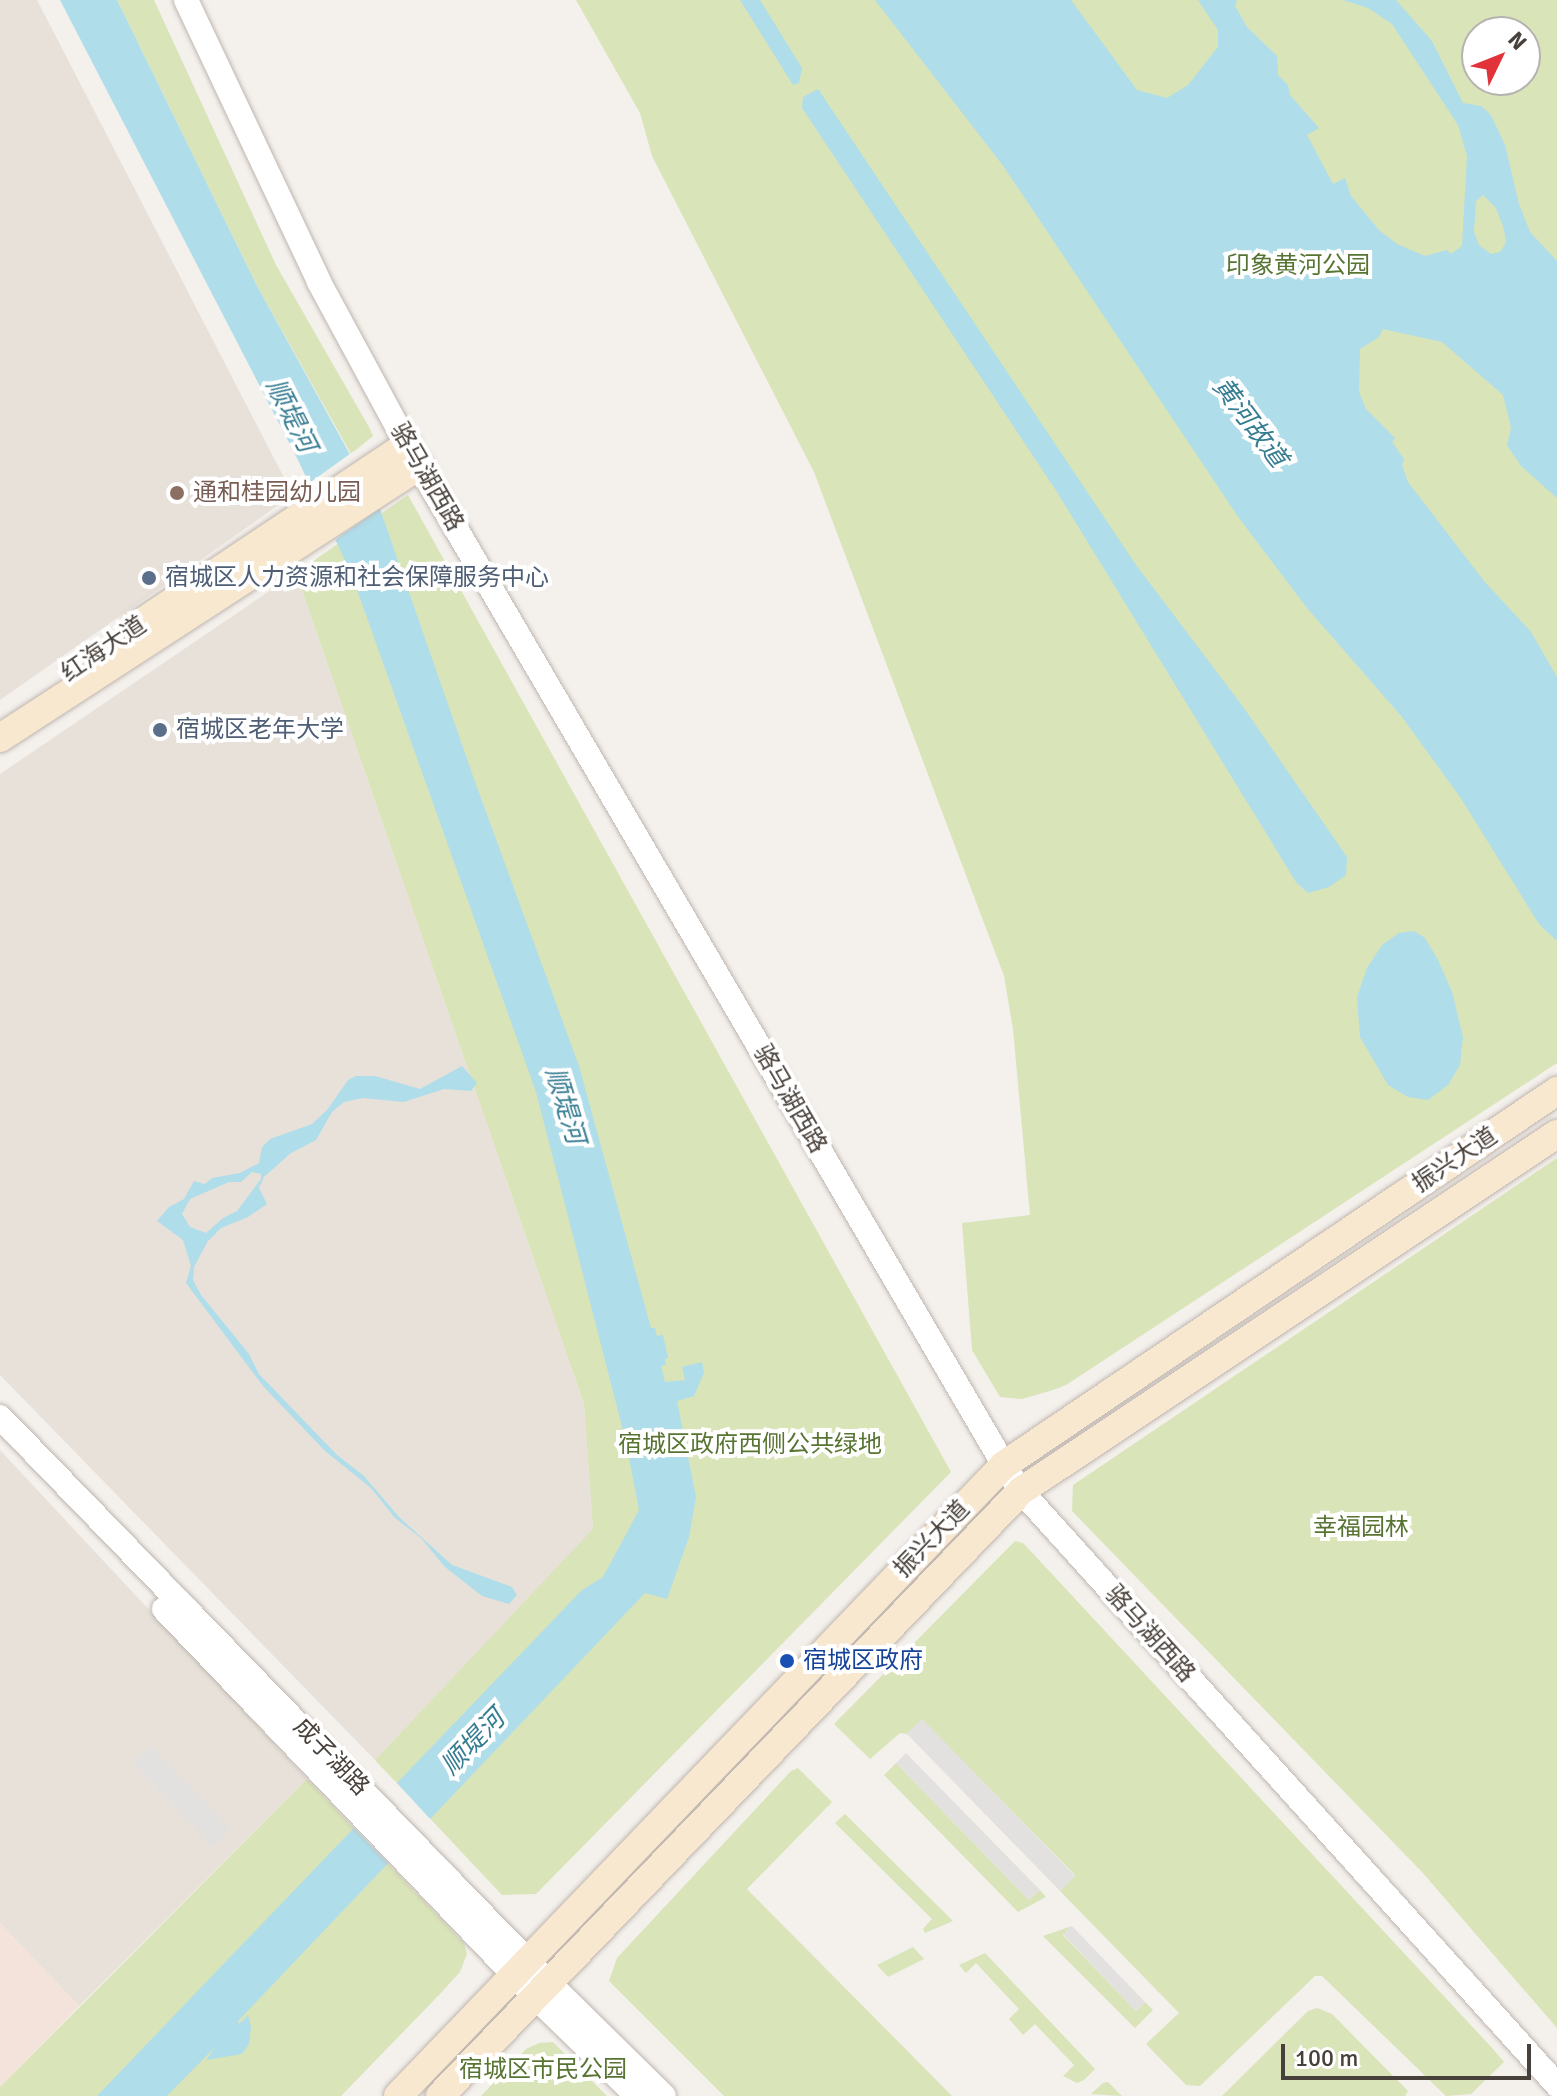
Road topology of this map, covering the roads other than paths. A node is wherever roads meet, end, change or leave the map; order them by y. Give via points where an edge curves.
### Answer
1 (186, 0) edge
2 (413, 455) junction
3 (281, 542) junction
4 (0, 718) edge
5 (0, 738) edge
6 (1557, 1091) edge
7 (1557, 1134) edge
8 (0, 1417) edge
9 (0, 1436) edge
10 (1004, 1465) junction
11 (1021, 1491) junction
12 (354, 1794) junction
13 (521, 1968) junction
14 (542, 1990) junction
15 (1557, 2085) edge
16 (398, 2096) edge
17 (440, 2096) edge
18 (637, 2096) edge
19 (664, 2096) edge

1 - 2 street, 骆马湖西路 via 319,282
2 - 3 main road
2 - 10 street, 骆马湖西路
3 - 4 main road, 红海大道
3 - 5 main road, 红海大道
6 - 10 main road, 振兴大道
7 - 11 main road, 振兴大道
8 - 12 street, 成子湖路
9 - 12 street, 成子湖路
10 - 11 street, 骆马湖西路
10 - 13 main road, 振兴大道
11 - 14 main road, 振兴大道
11 - 15 street, 骆马湖西路
12 - 13 street, 成子湖路
13 - 14 street, 成子湖路
13 - 16 main road, 振兴大道
14 - 17 main road, 振兴大道
14 - 18 street, 成子湖路
14 - 19 street, 成子湖路

